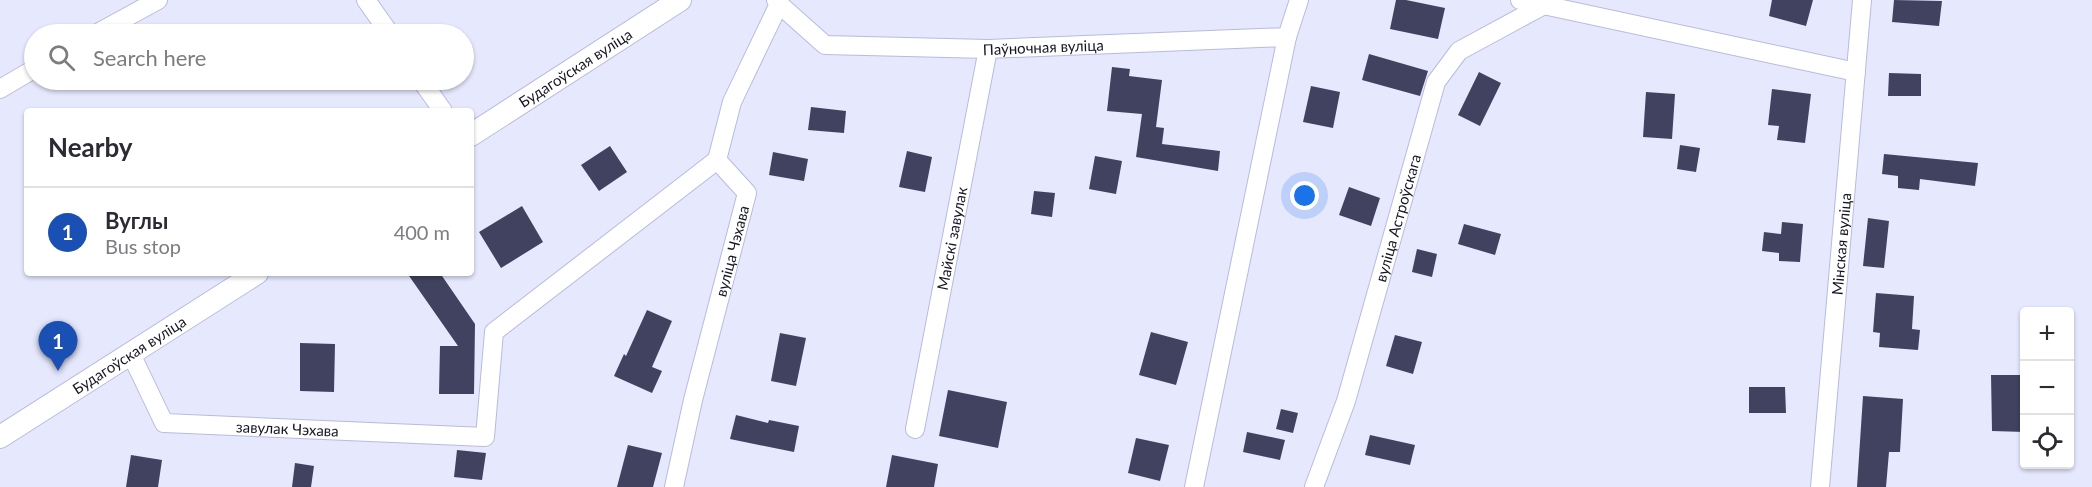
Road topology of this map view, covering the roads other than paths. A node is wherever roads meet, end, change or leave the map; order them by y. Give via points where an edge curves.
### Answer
1 (158, 0) edge
2 (366, 0) edge
3 (680, 0) edge
4 (1299, 0) edge
5 (1520, 0) edge
6 (1862, 0) edge
7 (777, 2) edge
8 (1545, 3) edge
9 (114, 24) edge
10 (383, 24) edge
11 (1287, 37) junction
12 (988, 49) junction
13 (1856, 72) junction
14 (24, 73) edge
15 (2, 82) edge
16 (428, 90) edge
17 (441, 108) edge
18 (474, 133) edge
19 (717, 160) junction
20 (252, 276) edge
21 (131, 354) junction
22 (915, 429) dead end
23 (0, 437) edge
24 (674, 487) edge
25 (1194, 487) edge
26 (1314, 487) edge
27 (1820, 487) edge

1 - 9 street
2 - 10 street
3 - 18 street, Будагоўская вуліца
4 - 11 street
5 - 8 street
6 - 13 street, Мінская вуліца
7 - 12 street, Паўночная вуліца via 825,45
7 - 19 street via 732,102
8 - 13 street
8 - 26 street, вуліца Астроўскага via 1459,51 1436,82 1346,401
11 - 12 street, Паўночная вуліца
11 - 25 street
12 - 22 street, Майскі завулак
13 - 27 street, Мінская вуліца
14 - 15 street
16 - 17 street
19 - 21 street, завулак Чэхава via 494,332 485,437 164,423
19 - 24 street, вуліца Чэхава via 747,193
20 - 21 street, Будагоўская вуліца
21 - 23 street, Будагоўская вуліца

